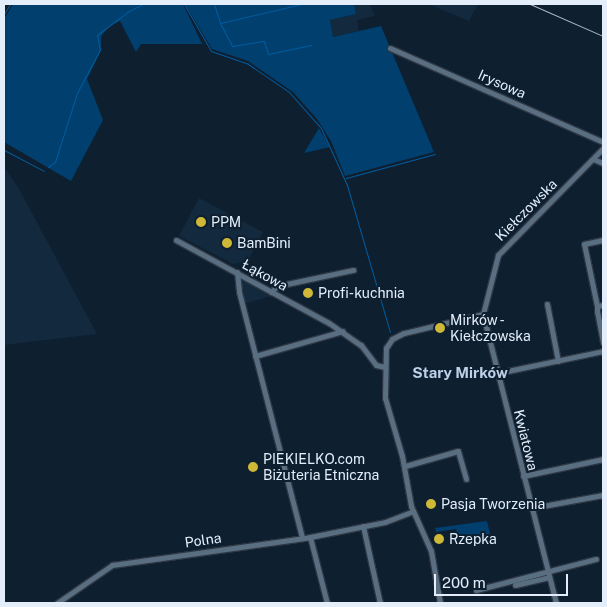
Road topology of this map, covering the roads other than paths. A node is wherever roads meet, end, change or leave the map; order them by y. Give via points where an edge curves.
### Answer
1 (390, 48) dead end
2 (603, 142) edge
3 (603, 148) edge
4 (593, 159) junction
5 (603, 163) edge
6 (176, 240) dead end
7 (603, 240) edge
8 (352, 270) dead end
9 (236, 272) junction
10 (272, 292) junction
11 (547, 304) dead end
12 (600, 305) edge
13 (483, 314) junction
14 (343, 332) junction
15 (603, 342) edge
16 (603, 351) edge
17 (255, 356) junction
18 (558, 360) junction
19 (385, 367) junction
20 (498, 373) junction
21 (603, 459) edge
22 (405, 466) junction
23 (524, 476) junction
24 (466, 479) dead end
25 (603, 495) edge
26 (532, 508) junction
27 (413, 511) junction
28 (363, 526) junction
29 (302, 537) junction
30 (310, 537) junction
31 (596, 559) dead end
32 (549, 574) junction
33 (515, 585) dead end
34 (476, 590) dead end
35 (57, 603) edge
36 (327, 603) edge
37 (380, 603) edge
38 (440, 603) edge
39 (556, 603) edge

1 - 2 street, Irysowa
3 - 4 street, Kiełczowska
4 - 5 street
4 - 13 street, Kiełczowska via 498,255
6 - 9 street, Łąkowa
7 - 12 street via 584,244
8 - 10 street via 277,286
9 - 10 street, Łąkowa
9 - 17 street
10 - 14 street, Łąkowa
11 - 18 street
12 - 15 street
13 - 19 street via 396,336 387,345
13 - 20 street, Kwiatowa
14 - 17 street
14 - 19 street, Łąkowa via 367,350 376,365
16 - 18 street
17 - 29 street
18 - 20 street
19 - 22 street via 384,392
20 - 23 street, Kwiatowa
21 - 23 street
22 - 24 street via 458,451
22 - 27 street
23 - 26 street, Kwiatowa
25 - 26 street
26 - 32 street, Kwiatowa
27 - 28 street, Polna
27 - 38 street via 430,551
28 - 30 street, Polna
28 - 37 street
29 - 30 street, Polna
29 - 35 street, Polna via 112,564
30 - 36 street
31 - 32 street
32 - 33 street
32 - 34 street
32 - 39 street, Kwiatowa

